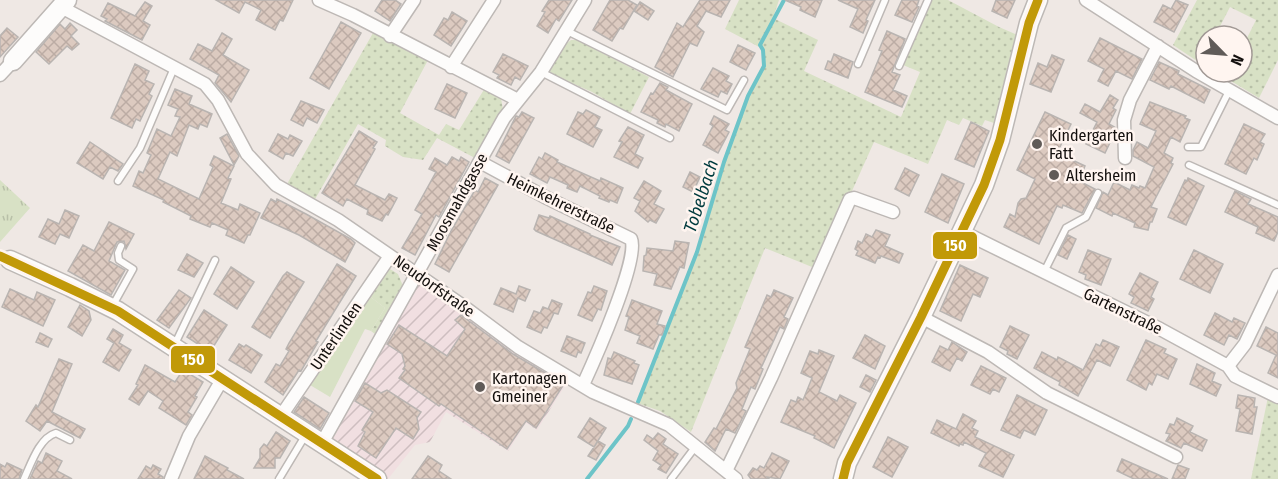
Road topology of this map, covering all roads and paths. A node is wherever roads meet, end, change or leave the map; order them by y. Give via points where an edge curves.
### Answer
1 (319, 0) edge
2 (414, 0) edge
3 (494, 0) edge
4 (585, 0) edge
5 (885, 0) edge
6 (928, 0) edge
7 (1038, 0) edge
8 (1086, 0) edge
9 (64, 3) edge
10 (567, 31) junction
11 (390, 36) junction
12 (1158, 46) junction
13 (858, 64) dead end
14 (899, 66) dead end
15 (451, 67) junction
16 (7, 68) edge
17 (174, 68) junction
18 (541, 72) junction
19 (744, 80) dead end
20 (1229, 91) junction
21 (518, 100) junction
22 (1278, 118) edge
23 (670, 138) dead end
24 (1188, 147) dead end
25 (1125, 158) dead end
26 (480, 162) junction
27 (1189, 165) dead end
28 (118, 180) dead end
29 (1098, 194) dead end
30 (1278, 205) edge
31 (893, 212) dead end
32 (959, 236) junction
33 (121, 246) dead end
34 (390, 256) junction
35 (5, 258) edge
36 (215, 260) dead end
37 (1044, 272) junction
38 (417, 274) junction
39 (1278, 275) edge
40 (112, 308) junction
41 (921, 317) junction
42 (174, 346) junction
43 (1228, 366) junction
44 (223, 378) junction
45 (583, 384) junction
46 (1278, 397) edge
47 (281, 416) junction
48 (314, 438) junction
49 (70, 440) dead end
50 (696, 446) junction
51 (1176, 457) dead end
52 (731, 475) edge
53 (24, 479) edge
54 (171, 479) edge
55 (279, 479) edge
56 (376, 479) edge
57 (671, 479) edge
58 (840, 479) edge

1 - 11 street
2 - 11 street
3 - 15 street
4 - 10 street, Moosmahdgasse
5 - 13 lane
6 - 14 lane
7 - 32 street via 1000,140
8 - 12 street
9 - 16 street
9 - 17 street, Neudorfstraße
10 - 18 street, Moosmahdgasse
10 - 19 lane via 727,110
11 - 15 street
12 - 20 street
12 - 25 street via 1124,120
15 - 21 street
17 - 28 lane via 141,148
17 - 34 street, Neudorfstraße via 210,88 247,154 276,185 338,220
18 - 21 street, Moosmahdgasse
18 - 23 lane
20 - 22 street
20 - 24 lane via 1201,147
21 - 26 street, Moosmahdgasse
26 - 38 street, Moosmahdgasse
26 - 45 street, Heimkehrerstraße via 632,239 633,250 622,286
27 - 30 lane
29 - 37 lane via 1086,217 1066,228
31 - 52 street, Neudorfstraße via 850,199
32 - 37 street, Gartenstraße
32 - 41 street
33 - 40 lane via 119,260 133,269
34 - 38 street, Neudorfstraße
34 - 47 street, Unterlinden
35 - 40 street
36 - 42 lane
37 - 43 street, Gartenstraße
38 - 45 street, Neudorfstraße via 518,347
38 - 48 street, Moosmahdgasse
39 - 43 street via 1245,344
40 - 42 street
41 - 51 street via 979,346 1047,393
41 - 58 street
42 - 44 street
43 - 46 street, Gartenstraße via 1235,376
44 - 47 street
44 - 54 street via 189,436
45 - 50 street, Neudorfstraße via 618,404 659,419
47 - 48 street
48 - 55 lane
48 - 56 street
49 - 53 lane via 56,433 50,435
50 - 52 street, Neudorfstraße
50 - 57 lane

